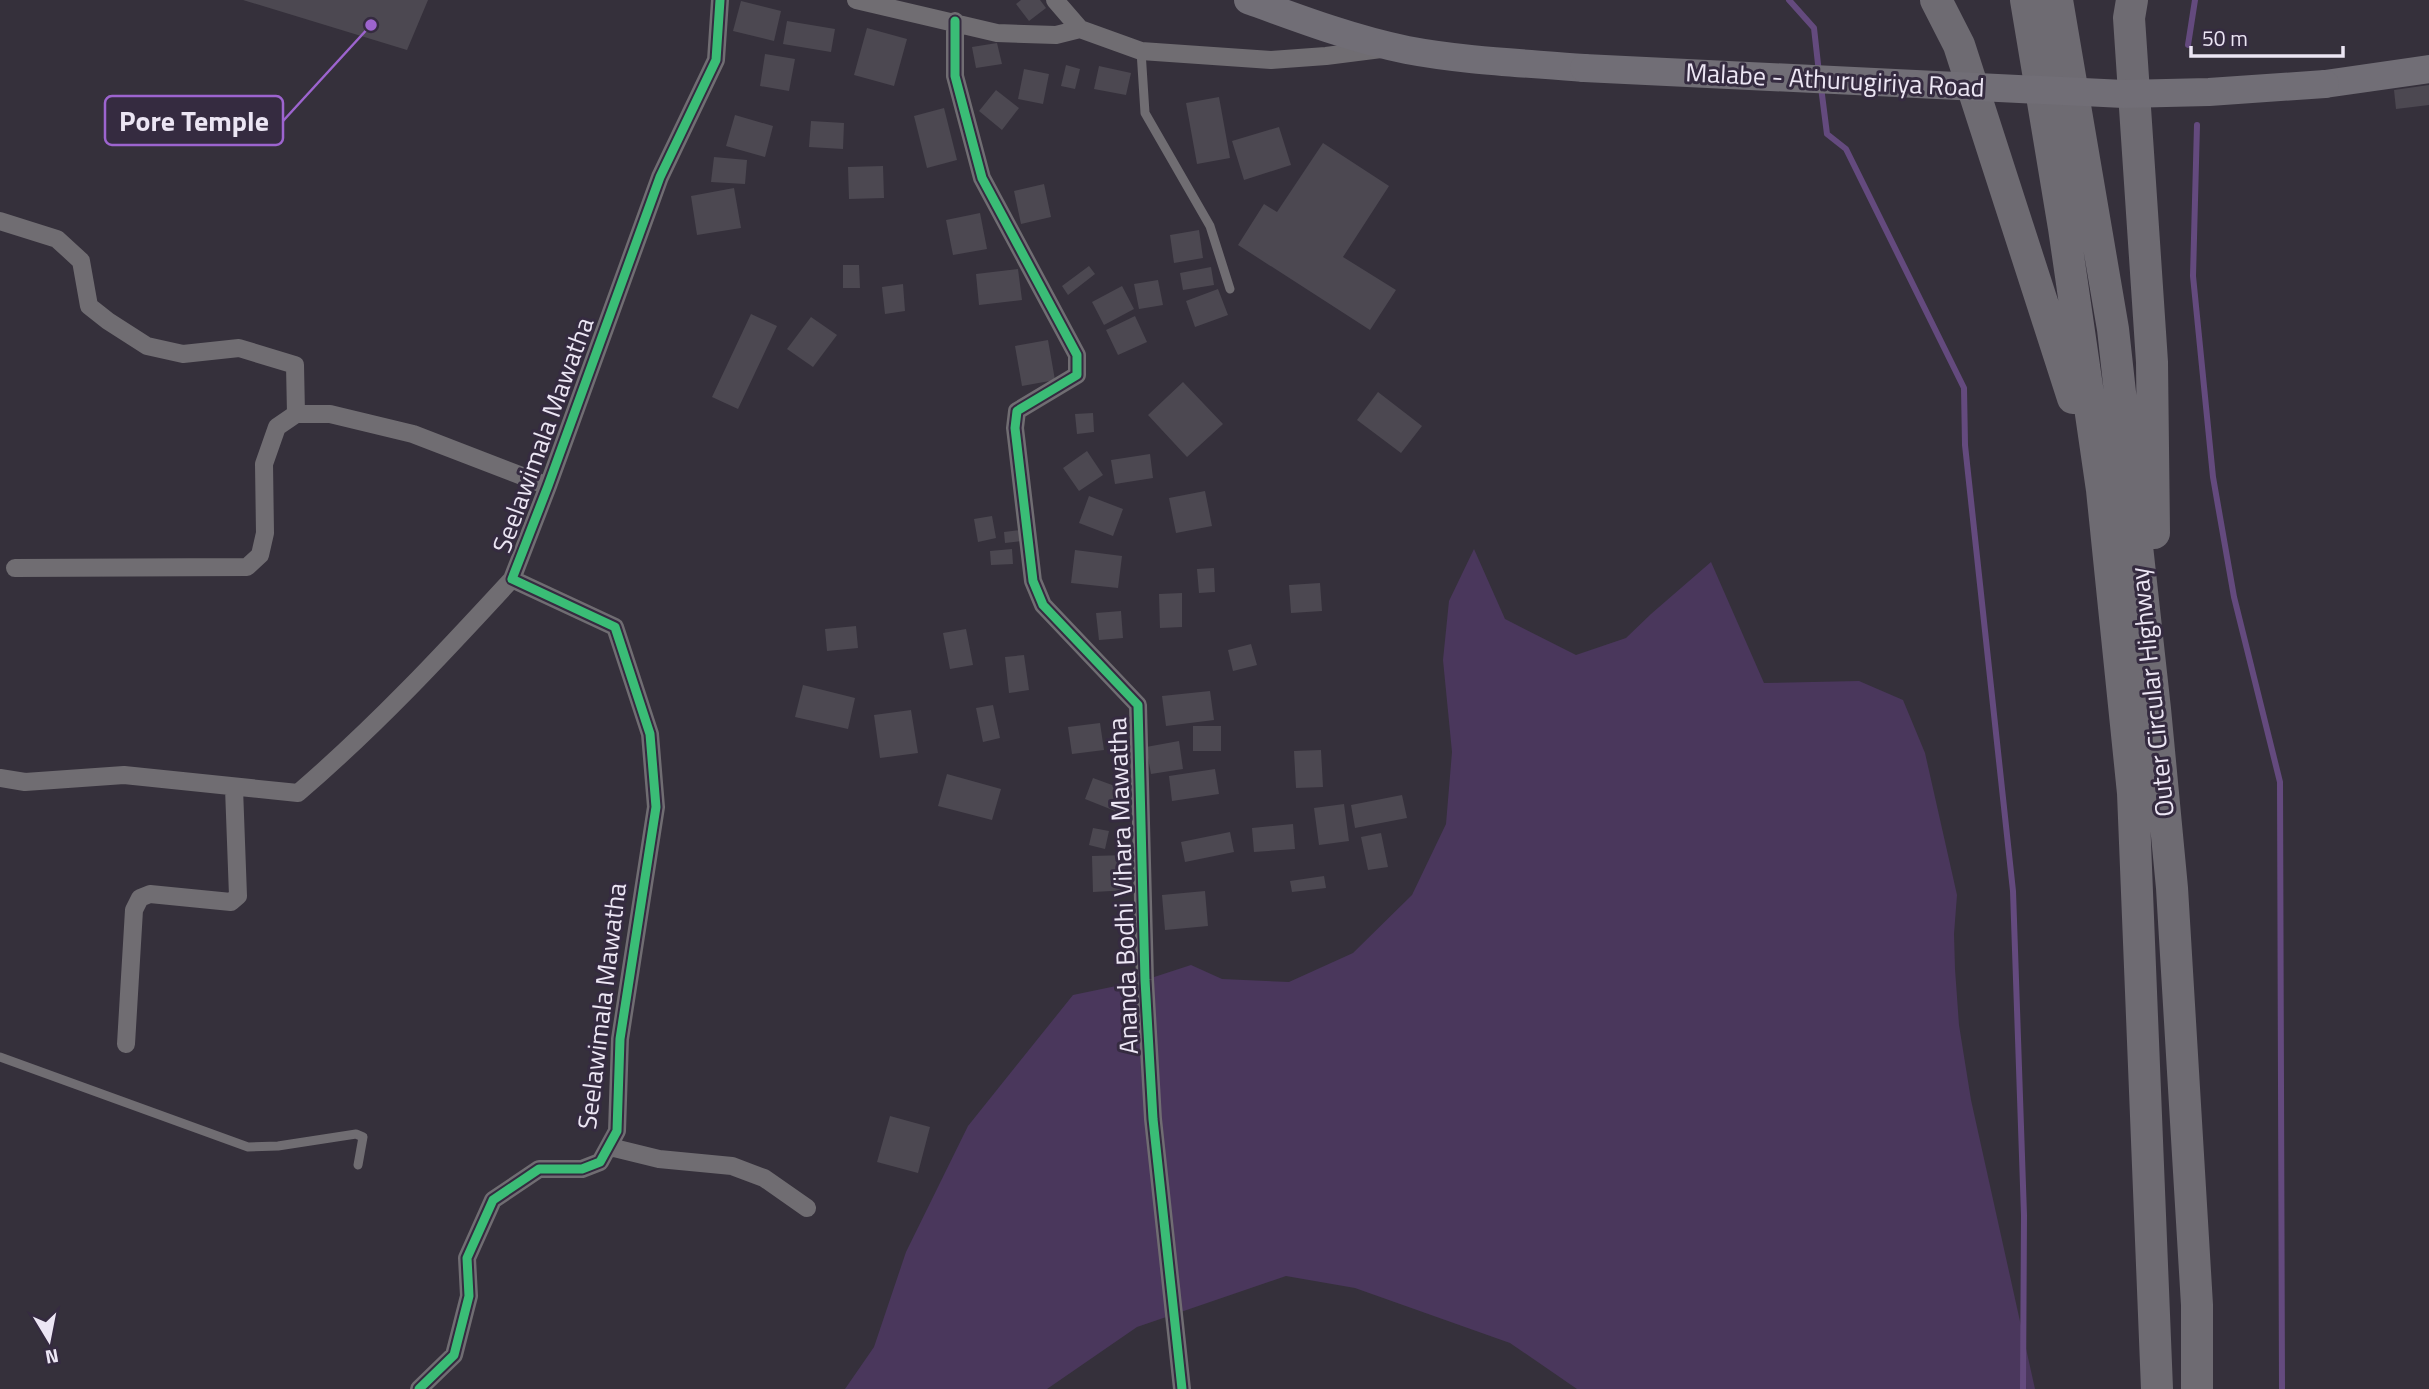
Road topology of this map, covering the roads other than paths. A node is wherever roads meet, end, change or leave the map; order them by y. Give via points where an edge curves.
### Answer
1 (720, 0) edge
2 (856, 0) edge
3 (1055, 0) edge
4 (1248, 0) edge
5 (1936, 0) edge
6 (2026, 0) edge
7 (2057, 0) edge
8 (2132, 0) edge
9 (955, 21) junction
10 (1080, 29) junction
11 (1395, 47) junction
12 (1141, 51) junction
13 (2429, 69) edge
14 (0, 221) edge
15 (1230, 289) dead end
16 (296, 414) junction
17 (548, 486) junction
18 (2102, 490) junction
19 (15, 569) dead end
20 (512, 579) junction
21 (2155, 709) junction
22 (0, 778) edge
23 (234, 788) junction
24 (126, 1044) dead end
25 (0, 1057) edge
26 (605, 1154) junction
27 (358, 1166) dead end
28 (807, 1208) dead end
29 (419, 1389) edge
30 (1182, 1389) edge
31 (2157, 1389) edge
32 (2197, 1389) edge

1 - 17 street, Seelawimala Mawatha via 716,60 660,177
2 - 9 street
3 - 10 street
4 - 11 main road, Malabe - Athurugiriya Road
5 - 18 highway via 1959,45
6 - 18 highway, Outer Circular Highway
7 - 21 highway, Outer Circular Highway via 2113,329
8 - 21 highway via 2129,18 2152,362
9 - 10 street via 997,33 1056,35
9 - 30 street, Ananda Bodhi Vihara Mawatha via 955,76 982,178 1077,355 1077,375 1017,411 1015,429 1033,581 1043,605 1138,705 1153,1119
10 - 12 street
11 - 12 street via 1271,60
11 - 13 main road, Malabe - Athurugiriya Road, bridge via 1584,68 2124,94 2325,84
12 - 15 lane via 1145,113 1210,226
14 - 16 street via 57,239 81,261 89,306 147,346 183,354 239,348 295,365
16 - 17 street via 330,414 413,434
16 - 19 street via 277,427 264,464 265,533 260,555 247,567
17 - 20 street, Seelawimala Mawatha
18 - 31 highway, Outer Circular Highway via 2133,793
20 - 23 street via 412,688 298,793
20 - 26 street, Seelawimala Mawatha via 615,627 650,734 656,807 620,1039 617,1131
21 - 32 highway, Outer Circular Highway via 2172,888 2197,1305
22 - 23 street via 25,782 124,775
23 - 24 street via 239,896 231,902 150,894 139,898 134,910
25 - 27 lane via 248,1147 355,1134 363,1137
26 - 28 street via 732,1166 764,1178
26 - 29 street via 582,1168 539,1169 494,1200 467,1258 469,1296 454,1355

